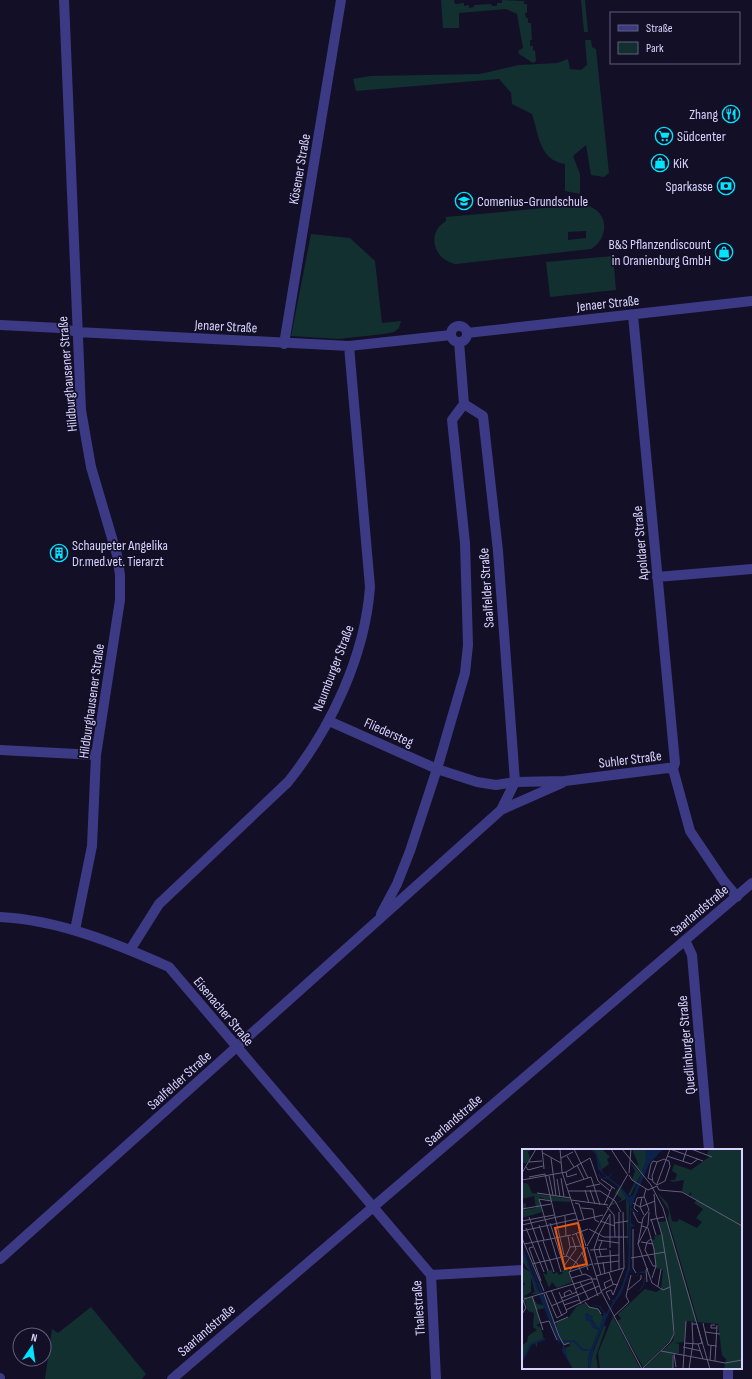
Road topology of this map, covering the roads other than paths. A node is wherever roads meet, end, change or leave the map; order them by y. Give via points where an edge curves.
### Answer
1 (64, 0) edge
2 (342, 0) edge
3 (752, 301) edge
4 (633, 315) junction
5 (0, 325) edge
6 (76, 332) junction
7 (467, 333) junction
8 (455, 338) junction
9 (284, 344) junction
10 (349, 346) junction
11 (464, 404) junction
12 (752, 569) edge
13 (657, 577) junction
14 (329, 721) junction
15 (0, 750) edge
16 (96, 755) junction
17 (437, 769) junction
18 (673, 769) junction
19 (565, 781) junction
20 (515, 782) junction
21 (501, 810) junction
22 (752, 884) edge
23 (737, 897) junction
24 (0, 917) edge
25 (377, 922) junction
26 (75, 930) junction
27 (685, 940) junction
28 (130, 950) junction
29 (236, 1048) junction
30 (709, 1149) edge
31 (372, 1207) junction
32 (0, 1259) edge
33 (522, 1270) edge
34 (431, 1275) junction
35 (172, 1379) edge
36 (436, 1379) edge

1 - 6 street, Hildburghausener Straße
2 - 9 street, Kösener Straße
3 - 4 street, Jenaer Straße
4 - 7 street, Jenaer Straße
4 - 13 street, Apoldaer Straße
5 - 6 street, Jenaer Straße via 60,328
6 - 9 street, Jenaer Straße
6 - 16 street, Hildburghausener Straße via 80,410 91,467 117,555 120,575 120,600
7 - 8 street via 464,340
7 - 8 street, Jenaer Straße via 464,327 459,326 452,329
8 - 10 street, Jenaer Straße
8 - 11 street
9 - 10 street, Jenaer Straße
10 - 14 street, Naumburger Straße via 370,587 361,638
11 - 17 street, Saalfelder Straße via 452,420 465,543 468,645 465,673
11 - 20 street, Saalfelder Straße via 483,416 498,551
12 - 13 street
13 - 18 street, Apoldaer Straße via 675,763
14 - 17 street, Fliedersteg
14 - 28 street, Naumburger Straße via 306,759 288,782 159,904
15 - 16 street
16 - 26 street, Hildburghausener Straße via 92,846
17 - 20 street via 477,782 496,785
17 - 25 street, Saalfelder Straße via 397,884
18 - 19 street, Suhler Straße
18 - 23 street, Suhler Straße via 690,831
19 - 20 street, Suhler Straße
19 - 21 street, Suhler Straße
20 - 21 street, Saalfelder Straße
21 - 25 street, Saalfelder Straße
22 - 23 street, Saarlandstraße
23 - 27 street, Saarlandstraße
24 - 26 street, Eisenacher Straße
25 - 29 street, Saalfelder Straße
26 - 28 street, Eisenacher Straße
27 - 30 street, Quedlinburger Straße via 692,955
27 - 31 street, Saarlandstraße
28 - 29 street, Eisenacher Straße via 168,967
29 - 31 street, Eisenacher Straße
29 - 32 street, Saalfelder Straße
31 - 34 street, Thalestraße
31 - 35 street, Saarlandstraße
33 - 34 street
34 - 36 street, Thalestraße

